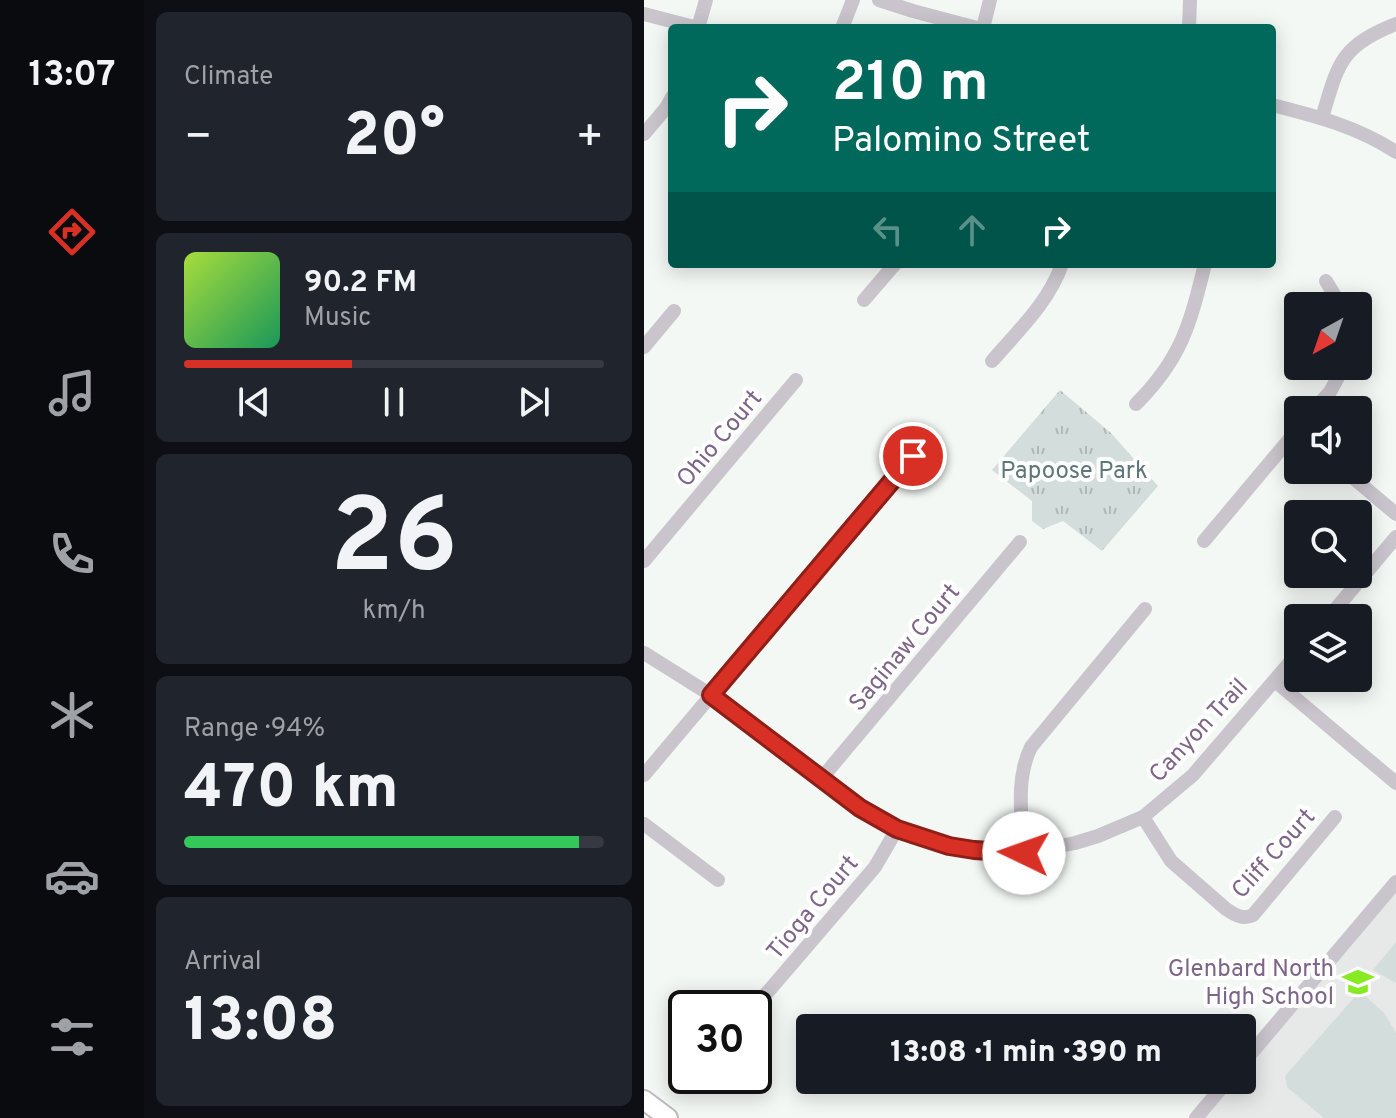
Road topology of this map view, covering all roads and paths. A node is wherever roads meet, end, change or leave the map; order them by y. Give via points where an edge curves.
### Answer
1 (706, 0) edge
2 (853, 0) edge
3 (879, 0) edge
4 (990, 0) edge
5 (1190, 0) edge
6 (644, 14) edge
7 (683, 24) edge
8 (699, 24) edge
9 (844, 24) edge
10 (964, 24) edge
11 (981, 24) edge
12 (1189, 24) edge
13 (1396, 24) edge
14 (668, 104) edge
15 (1276, 106) edge
16 (1322, 118) junction
17 (644, 134) edge
18 (1396, 152) edge
19 (892, 268) edge
20 (1060, 268) edge
21 (1204, 268) edge
22 (1326, 281) dead end
23 (1333, 292) edge
24 (864, 300) dead end
25 (674, 311) dead end
26 (644, 347) edge
27 (992, 361) dead end
28 (796, 380) dead end
29 (1136, 404) dead end
30 (1284, 447) edge
31 (913, 456) dead end
32 (1361, 484) edge
33 (1396, 514) edge
34 (1396, 537) edge
35 (1204, 541) dead end
36 (1020, 542) dead end
37 (644, 561) edge
38 (1340, 604) edge
39 (1145, 609) dead end
40 (644, 653) edge
41 (1284, 670) edge
42 (1275, 681) junction
43 (711, 695) junction
44 (644, 775) edge
45 (821, 779) junction
46 (1396, 783) edge
47 (1143, 817) junction
48 (1335, 817) dead end
49 (644, 824) edge
50 (897, 829) junction
51 (1024, 853) junction
52 (718, 880) dead end
53 (1396, 882) edge
54 (769, 990) edge
55 (1256, 1047) edge
56 (1216, 1094) edge
57 (644, 1100) edge
58 (668, 1118) edge
59 (1196, 1118) edge

1 - 8 street
2 - 9 street
3 - 10 street
4 - 11 street
5 - 12 street
6 - 7 street
13 - 16 street via 1349,51
14 - 17 street
15 - 16 street
16 - 18 street
19 - 24 street
20 - 27 street via 1042,303
21 - 29 street via 1184,338 1171,363
22 - 23 street
25 - 26 street
28 - 37 street, Ohio Court
30 - 35 street
31 - 43 street
32 - 33 street
34 - 38 street
36 - 45 street, Saginaw Court
39 - 51 street via 1031,747 1021,779
40 - 43 street, Canyon Trail
41 - 42 street, Canyon Trail
42 - 46 street
42 - 47 street, Canyon Trail via 1193,775
43 - 44 street
43 - 45 street, Canyon Trail
45 - 50 street, Canyon Trail
47 - 48 street, Cliff Court via 1171,861 1244,922
47 - 51 street, Canyon Trail via 1075,843
49 - 52 street
50 - 51 street, Canyon Trail via 949,846
50 - 54 street, Tioga Court via 875,867
53 - 55 street
56 - 59 street
57 - 58 street

